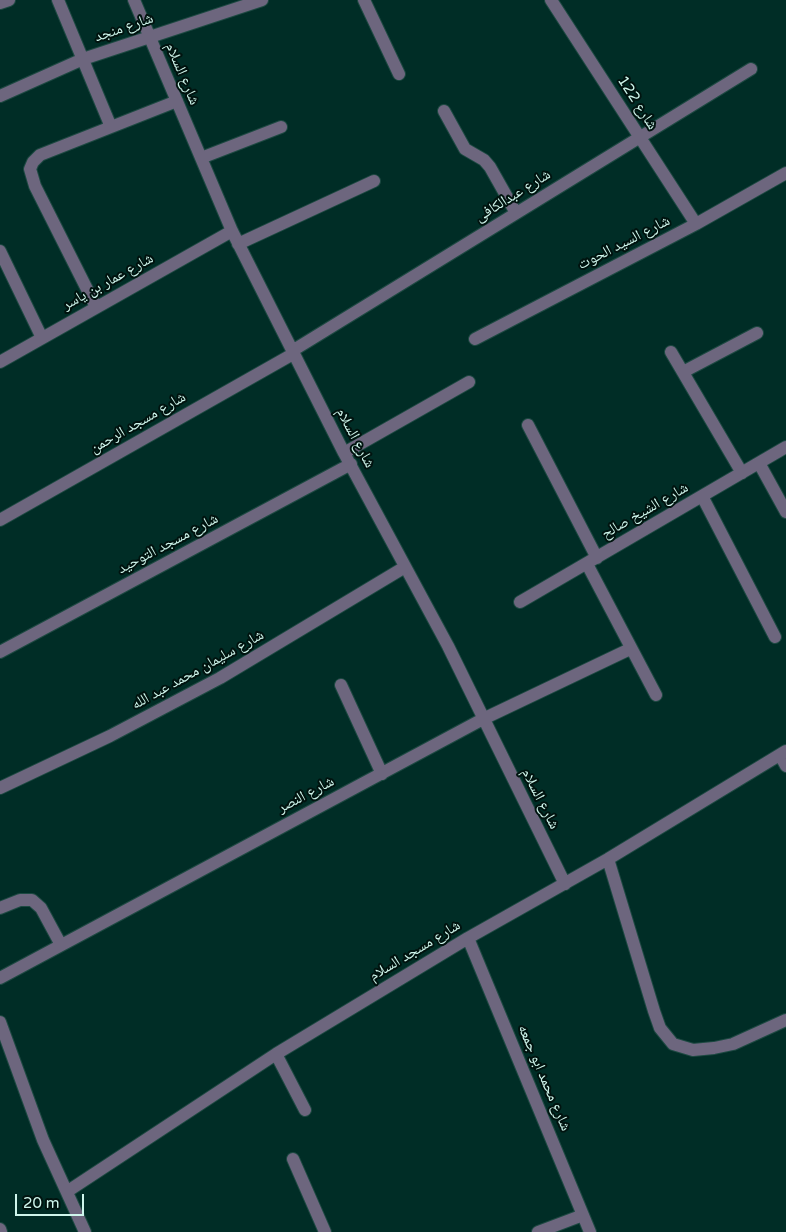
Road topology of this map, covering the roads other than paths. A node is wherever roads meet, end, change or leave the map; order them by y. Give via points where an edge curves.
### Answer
1 (9, 0) edge
2 (58, 0) edge
3 (134, 0) edge
4 (262, 0) edge
5 (364, 0) edge
6 (551, 0) edge
7 (0, 3) edge
8 (149, 36) junction
9 (83, 59) junction
10 (751, 69) dead end
11 (399, 74) dead end
12 (0, 96) edge
13 (177, 101) junction
14 (444, 111) dead end
15 (111, 127) junction
16 (281, 127) dead end
17 (640, 137) junction
18 (201, 158) junction
19 (786, 173) edge
20 (374, 181) dead end
21 (516, 213) junction
22 (696, 224) junction
23 (232, 231) junction
24 (238, 244) junction
25 (0, 251) edge
26 (96, 307) junction
27 (757, 333) dead end
28 (42, 338) junction
29 (475, 339) dead end
30 (292, 352) junction
31 (671, 352) dead end
32 (0, 362) edge
33 (683, 372) junction
34 (469, 382) dead end
35 (528, 425) dead end
36 (786, 447) edge
37 (347, 459) junction
38 (759, 463) junction
39 (742, 473) junction
40 (702, 496) junction
41 (786, 512) edge
42 (0, 520) edge
43 (592, 561) junction
44 (405, 567) junction
45 (520, 602) dead end
46 (775, 637) dead end
47 (630, 649) junction
48 (0, 652) edge
49 (341, 685) dead end
50 (656, 695) dead end
51 (483, 719) junction
52 (784, 757) edge
53 (382, 774) junction
54 (0, 788) edge
55 (608, 859) junction
56 (565, 884) junction
57 (0, 908) edge
58 (468, 938) junction
59 (62, 945) junction
60 (0, 978) edge
61 (786, 1020) edge
62 (0, 1022) edge
63 (4, 1051) edge
64 (276, 1054) junction
65 (305, 1110) dead end
66 (293, 1159) dead end
67 (68, 1190) junction
68 (583, 1214) junction
69 (85, 1232) edge
70 (325, 1232) edge
71 (538, 1232) edge
72 (590, 1232) edge

1 - 7 street
2 - 9 street
3 - 8 street, شارع السلام
4 - 8 street, شارع منجد
5 - 11 street
6 - 17 street, شارع 122
8 - 9 street, شارع منجد
8 - 13 street, شارع السلام
9 - 12 street, شارع منجد
9 - 15 street
10 - 17 street, شارع عبدالكافى
13 - 15 street
13 - 18 street, شارع السلام
14 - 21 street via 464,149 490,167
15 - 26 street via 40,155 30,169 35,186
16 - 18 street
17 - 21 street, شارع عبدالكافى
17 - 22 street, شارع 122
18 - 23 street, شارع السلام
19 - 22 street, شارع السيد الحوت
20 - 24 street
21 - 30 street, شارع عبدالكافى
22 - 29 street, شارع السيد الحوت
23 - 24 street, شارع السلام
23 - 26 street, شارع عمار بن ياسر
24 - 30 street, شارع السلام
25 - 28 street
26 - 28 street, شارع عمار بن ياسر
27 - 33 street
28 - 32 street, شارع عمار بن ياسر
30 - 37 street, شارع السلام
30 - 42 street, شارع مسجد الرحمن
31 - 33 street
33 - 39 street
34 - 37 street, شارع مسجد التوحيد
35 - 43 street
36 - 38 street, شارع الشيخ صالح
37 - 44 street, شارع السلام
37 - 48 street, شارع مسجد التوحيد
38 - 39 street, شارع الشيخ صالح
38 - 41 street
39 - 40 street, شارع الشيخ صالح
40 - 43 street, شارع الشيخ صالح
40 - 46 street
43 - 45 street, شارع الشيخ صالح
43 - 47 street
44 - 51 street, شارع السلام
44 - 54 street, شارع سليمان محمد عبد الله via 220,678 135,724
47 - 50 street
47 - 51 street, شارع النصر
49 - 53 street
51 - 53 street, شارع النصر
51 - 56 street, شارع السلام
52 - 55 street, شارع مسجد السلام
53 - 59 street, شارع النصر
55 - 56 street, شارع مسجد السلام
55 - 61 street via 654,1011 660,1028 673,1044 693,1050 724,1046
56 - 58 street, شارع مسجد السلام
57 - 59 street via 20,900 32,900 41,908
58 - 64 street, شارع مسجد السلام
58 - 68 street, شارع محمد ابو جمعه
59 - 60 street, شارع النصر
62 - 63 street
63 - 67 street
64 - 65 street
64 - 67 street, شارع مسجد السلام
66 - 70 street
67 - 69 street
68 - 71 street
68 - 72 street, شارع محمد ابو جمعه

